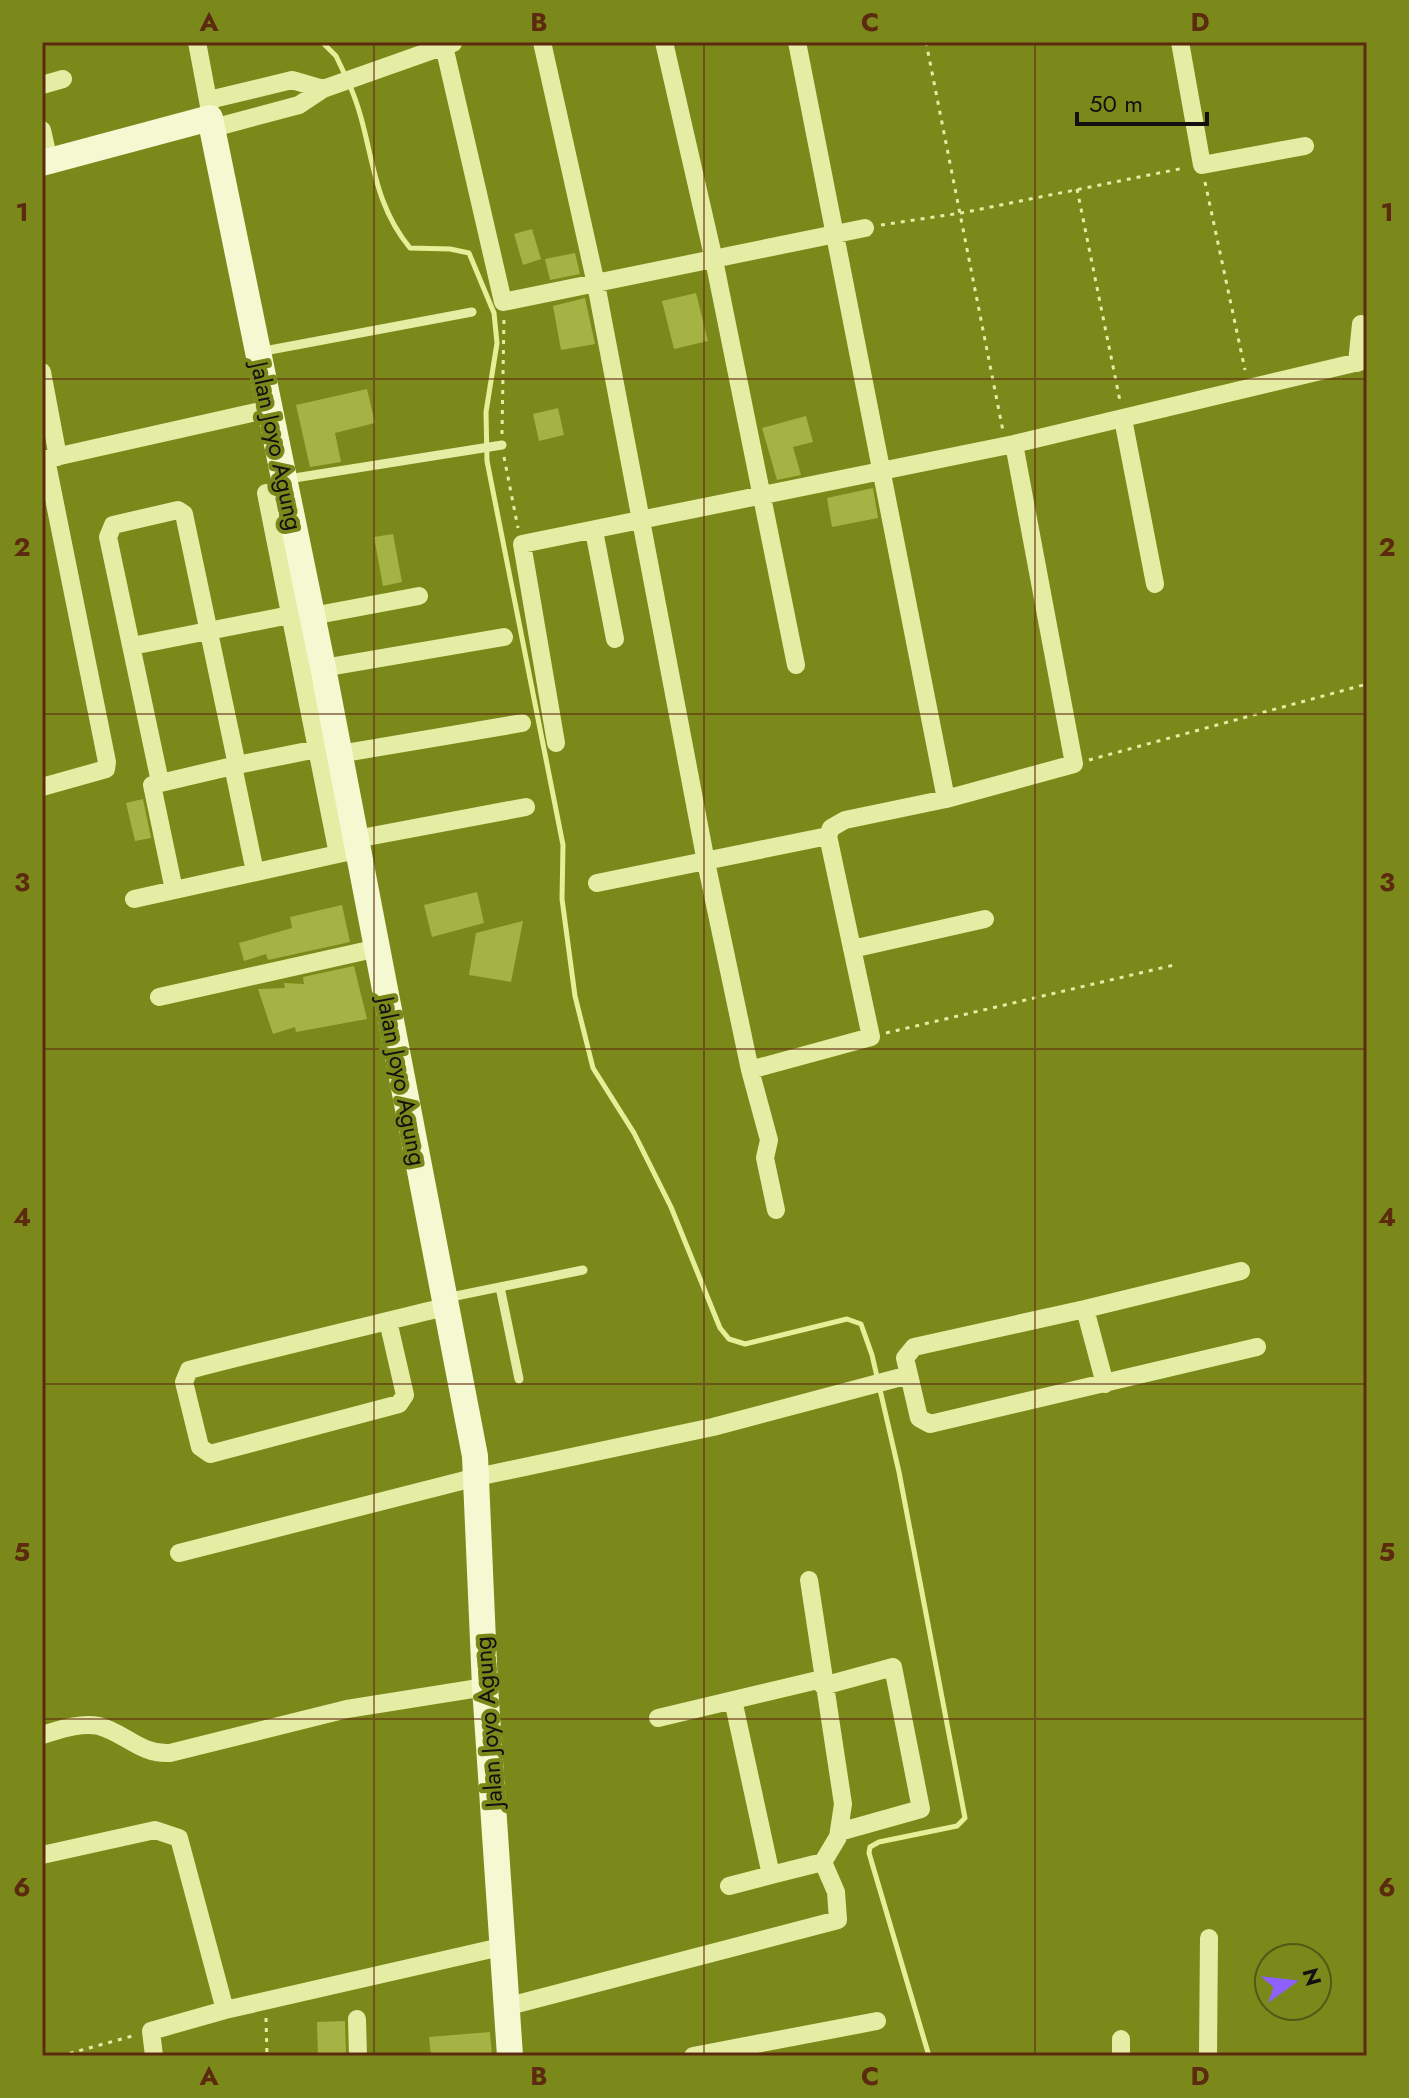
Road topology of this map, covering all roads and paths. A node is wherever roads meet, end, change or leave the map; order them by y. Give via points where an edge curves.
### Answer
1 (197, 42) edge
2 (542, 42) edge
3 (664, 42) edge
4 (797, 42) edge
5 (926, 42) edge
6 (1180, 42) edge
7 (450, 44) edge
8 (63, 79) dead end
9 (340, 84) junction
10 (42, 85) edge
11 (211, 115) junction
12 (42, 130) edge
13 (1305, 146) dead end
14 (46, 162) edge
15 (1202, 165) junction
16 (1077, 189) junction
17 (961, 213) junction
18 (865, 228) joint
19 (833, 235) junction
20 (714, 260) junction
21 (596, 284) junction
22 (503, 302) junction
23 (472, 312) dead end
24 (1361, 324) dead end
25 (258, 352) junction
26 (1362, 362) edge
27 (42, 372) edge
28 (1249, 389) junction
29 (269, 409) junction
30 (1123, 419) junction
31 (498, 445) junction
32 (1010, 445) junction
33 (49, 459) edge
34 (879, 471) junction
35 (275, 486) junction
36 (760, 496) junction
37 (641, 522) junction
38 (594, 531) junction
39 (522, 544) junction
40 (1155, 584) dead end
41 (419, 596) dead end
42 (301, 615) junction
43 (208, 630) junction
44 (504, 637) dead end
45 (615, 639) dead end
46 (132, 646) junction
47 (796, 665) dead end
48 (323, 668) junction
49 (1367, 684) edge
50 (522, 723) dead end
51 (556, 743) dead end
52 (328, 751) junction
53 (1074, 764) junction
54 (235, 766) junction
55 (160, 782) junction
56 (42, 787) edge
57 (946, 799) junction
58 (526, 807) dead end
59 (828, 836) junction
60 (351, 848) junction
61 (706, 862) junction
62 (255, 872) junction
63 (597, 883) dead end
64 (174, 890) junction
65 (134, 899) dead end
66 (985, 919) dead end
67 (378, 948) junction
68 (852, 949) junction
69 (1174, 965) dead end
70 (159, 997) dead end
71 (871, 1037) junction
72 (750, 1070) junction
73 (776, 1210) dead end
74 (583, 1270) dead end
75 (1241, 1271) dead end
76 (500, 1287) junction
77 (444, 1303) junction
78 (1085, 1309) junction
79 (388, 1321) junction
80 (1257, 1347) dead end
81 (909, 1375) junction
82 (519, 1379) dead end
83 (1105, 1384) junction
84 (477, 1477) junction
85 (179, 1553) dead end
86 (809, 1580) dead end
87 (822, 1682) junction
88 (485, 1687) junction
89 (733, 1700) junction
90 (658, 1718) dead end
91 (42, 1735) edge
92 (839, 1832) junction
93 (42, 1855) edge
94 (823, 1862) junction
95 (771, 1875) junction
96 (729, 1886) dead end
97 (1209, 1938) dead end
98 (505, 1946) junction
99 (509, 2006) junction
100 (225, 2010) junction
101 (266, 2018) dead end
102 (357, 2019) dead end
103 (877, 2021) dead end
104 (151, 2031) junction
105 (60, 2056) edge
106 (154, 2056) edge
107 (267, 2056) edge
108 (358, 2056) edge
109 (510, 2056) edge
110 (693, 2056) edge
111 (1208, 2056) edge

1 - 11 street
2 - 21 street
3 - 20 street
4 - 19 street
5 - 17 path
6 - 15 street
7 - 9 street
7 - 22 street
8 - 10 street
9 - 11 street via 299,105
9 - 11 street via 292,80
11 - 14 main road
11 - 25 main road, Jalan Joyo Agung
12 - 14 street
13 - 15 street
15 - 16 path
15 - 28 path
16 - 17 path
16 - 30 path
17 - 18 path
17 - 32 path
18 - 19 street
19 - 20 street
19 - 34 street
20 - 21 street
20 - 36 street
21 - 22 street
21 - 37 street
22 - 31 path
23 - 25 lane
24 - 26 street
25 - 29 main road, Jalan Joyo Agung
26 - 28 street
27 - 33 street
28 - 30 street
29 - 33 street
29 - 35 main road, Jalan Joyo Agung
30 - 32 street
30 - 40 street
31 - 35 lane
31 - 39 path
32 - 34 street
32 - 53 street
33 - 56 street via 107,762 106,769
34 - 36 street
34 - 57 street
35 - 42 main road, Jalan Joyo Agung
36 - 37 street
36 - 47 street
37 - 38 street
37 - 61 street
38 - 39 street
38 - 45 street
39 - 51 street
41 - 42 street
42 - 43 street
42 - 48 main road, Jalan Joyo Agung
42 - 52 street
43 - 46 street
43 - 46 street via 184,514 178,510 108,530
43 - 54 street
44 - 48 street
46 - 55 street
48 - 52 main road, Jalan Joyo Agung
49 - 53 path
50 - 52 street
52 - 54 street
52 - 60 main road, Jalan Joyo Agung
53 - 57 street
54 - 55 street
54 - 62 street
55 - 64 street via 152,789
57 - 59 street via 845,820
58 - 60 street
59 - 61 street
59 - 68 street
60 - 62 street
60 - 67 main road, Jalan Joyo Agung
61 - 63 street
61 - 72 street
62 - 64 street
64 - 65 street
66 - 68 street
67 - 70 street
67 - 77 main road, Jalan Joyo Agung
68 - 71 street
69 - 71 path
71 - 72 street
72 - 73 street via 769,1140 765,1158
74 - 76 lane
75 - 78 street
76 - 77 lane
76 - 82 lane
77 - 79 street
77 - 84 main road, Jalan Joyo Agung
78 - 81 street via 914,1347 905,1358
78 - 83 street
79 - 79 street via 189,1370 184,1382 200,1447 210,1454 399,1404 405,1395
80 - 83 street
81 - 83 street via 919,1418 930,1424
81 - 84 street via 713,1427
84 - 85 street
84 - 88 main road, Jalan Joyo Agung
86 - 87 street
87 - 89 street
87 - 92 street via 843,1804
87 - 92 street via 893,1667 921,1809
88 - 91 street via 347,1709 170,1753 147,1751 99,1726
88 - 98 main road, Jalan Joyo Agung
89 - 90 street
89 - 95 street
92 - 94 street
93 - 100 street via 155,1830 179,1838
94 - 95 street
94 - 99 street via 836,1892 838,1920
95 - 96 street
97 - 111 street
98 - 99 main road, Jalan Joyo Agung
98 - 100 street
99 - 109 main road, Jalan Joyo Agung
100 - 104 street
101 - 107 path
102 - 108 street
103 - 110 street
104 - 105 path
104 - 106 street

